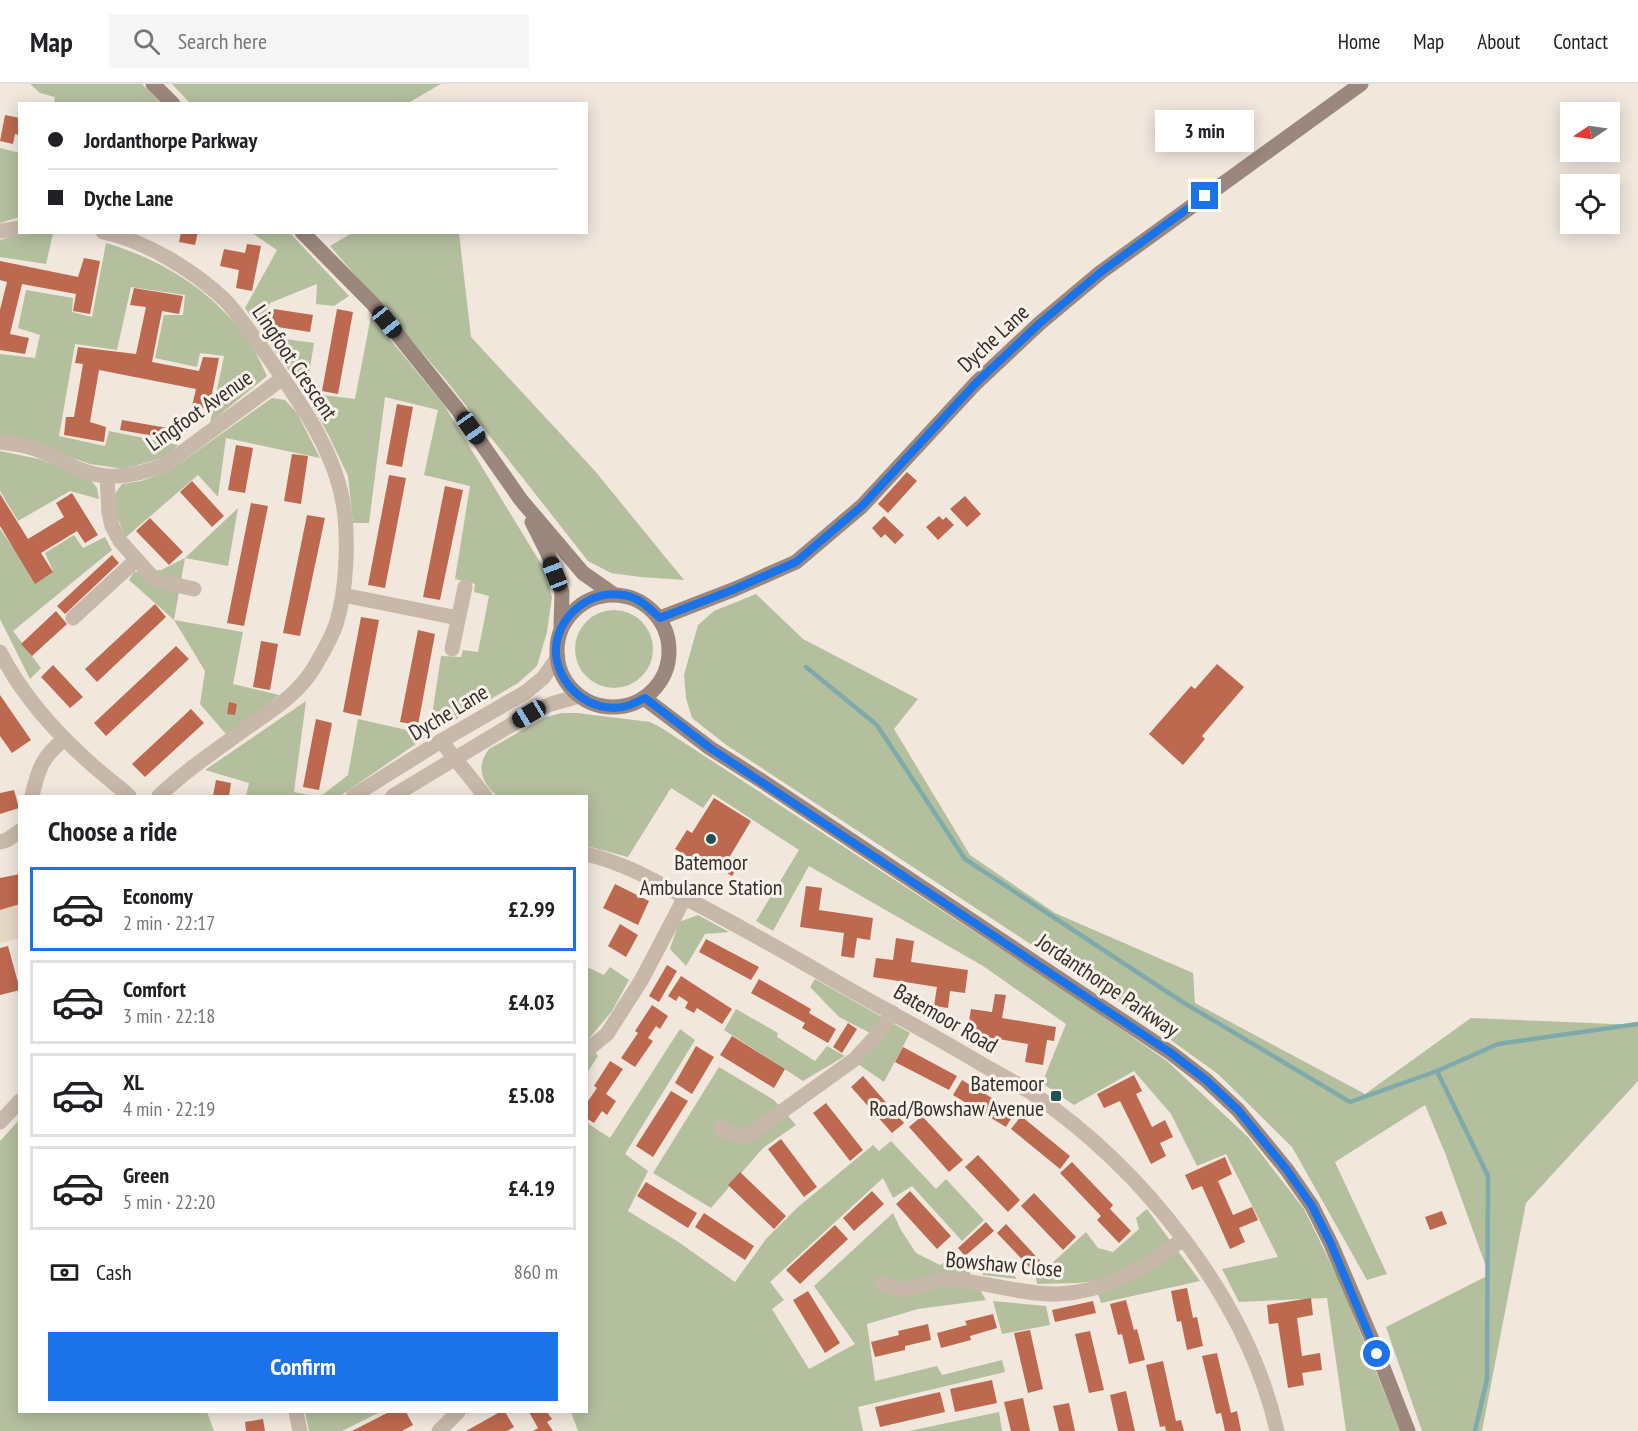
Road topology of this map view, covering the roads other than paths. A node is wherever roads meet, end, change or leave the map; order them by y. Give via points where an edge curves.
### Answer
1 (153, 84) edge
2 (1361, 84) edge
3 (171, 102) edge
4 (18, 228) edge
5 (0, 231) edge
6 (109, 234) edge
7 (304, 234) edge
8 (283, 378) junction
9 (0, 442) edge
10 (107, 476) junction
11 (521, 500) junction
12 (136, 560) junction
13 (465, 587) dead end
14 (194, 589) dead end
15 (613, 594) junction
16 (343, 595) junction
17 (73, 618) dead end
18 (458, 618) junction
19 (660, 618) junction
20 (560, 629) junction
21 (452, 649) dead end
22 (0, 652) edge
23 (558, 657) junction
24 (579, 696) junction
25 (645, 698) junction
26 (65, 739) junction
27 (441, 741) junction
28 (453, 759) junction
29 (32, 795) edge
30 (128, 795) edge
31 (160, 795) edge
32 (355, 795) edge
33 (395, 795) edge
34 (484, 795) edge
35 (18, 832) edge
36 (0, 842) edge
37 (588, 855) edge
38 (685, 897) junction
39 (893, 1013) junction
40 (588, 1049) edge
41 (18, 1103) edge
42 (0, 1122) edge
43 (721, 1128) dead end
44 (1183, 1239) junction
45 (882, 1282) dead end
46 (296, 1413) edge
47 (457, 1413) edge
48 (300, 1431) edge
49 (439, 1431) edge
50 (1278, 1431) edge
51 (1408, 1431) edge

1 - 3 main road
2 - 19 main road, Dyche Lane via 1101,272 1040,323 976,383 862,506 796,562
4 - 5 street
6 - 8 street, Lingfoot Crescent via 170,260 225,301
7 - 11 main road via 373,304 458,410
8 - 10 street, Lingfoot Avenue via 165,465
8 - 16 street, Lingfoot Crescent via 320,438 338,487 345,516
9 - 10 street, Lingfoot Avenue via 27,447 87,472
10 - 12 street via 112,526
11 - 15 main road via 583,573
11 - 20 main road via 562,592
12 - 14 street via 155,579
12 - 17 street
13 - 18 street
15 - 19 main road via 633,597
15 - 20 main road via 594,597 571,612
16 - 18 street
16 - 31 street, Lingfoot Crescent via 328,642 300,688
18 - 21 street
19 - 25 main road via 668,636 669,662 662,680
20 - 23 main road
22 - 26 street via 18,684
23 - 24 main road via 567,684
23 - 27 street, Dyche Lane via 543,678 526,692
24 - 25 main road via 607,707 626,706
24 - 28 street, Dyche Lane via 529,714
25 - 51 main road, Jordanthorpe Parkway via 710,748 1171,1053 1238,1110 1312,1206
26 - 29 street via 44,759
26 - 30 street
27 - 28 street
27 - 32 street, Dyche Lane
28 - 33 street, Dyche Lane
28 - 34 street
35 - 36 street
37 - 38 street, Batemoor Road via 626,867
38 - 39 street, Batemoor Road
38 - 40 street via 642,979 607,1034
39 - 43 street via 855,1059 749,1135 740,1137
39 - 44 street, Batemoor Road via 1031,1093 1080,1131 1141,1188
41 - 42 street
44 - 45 street, Bowshaw Close via 1139,1270 1096,1289 1057,1294 938,1279 908,1290
44 - 50 street, Batemoor Road via 1229,1309 1251,1352
46 - 48 street
47 - 49 street

